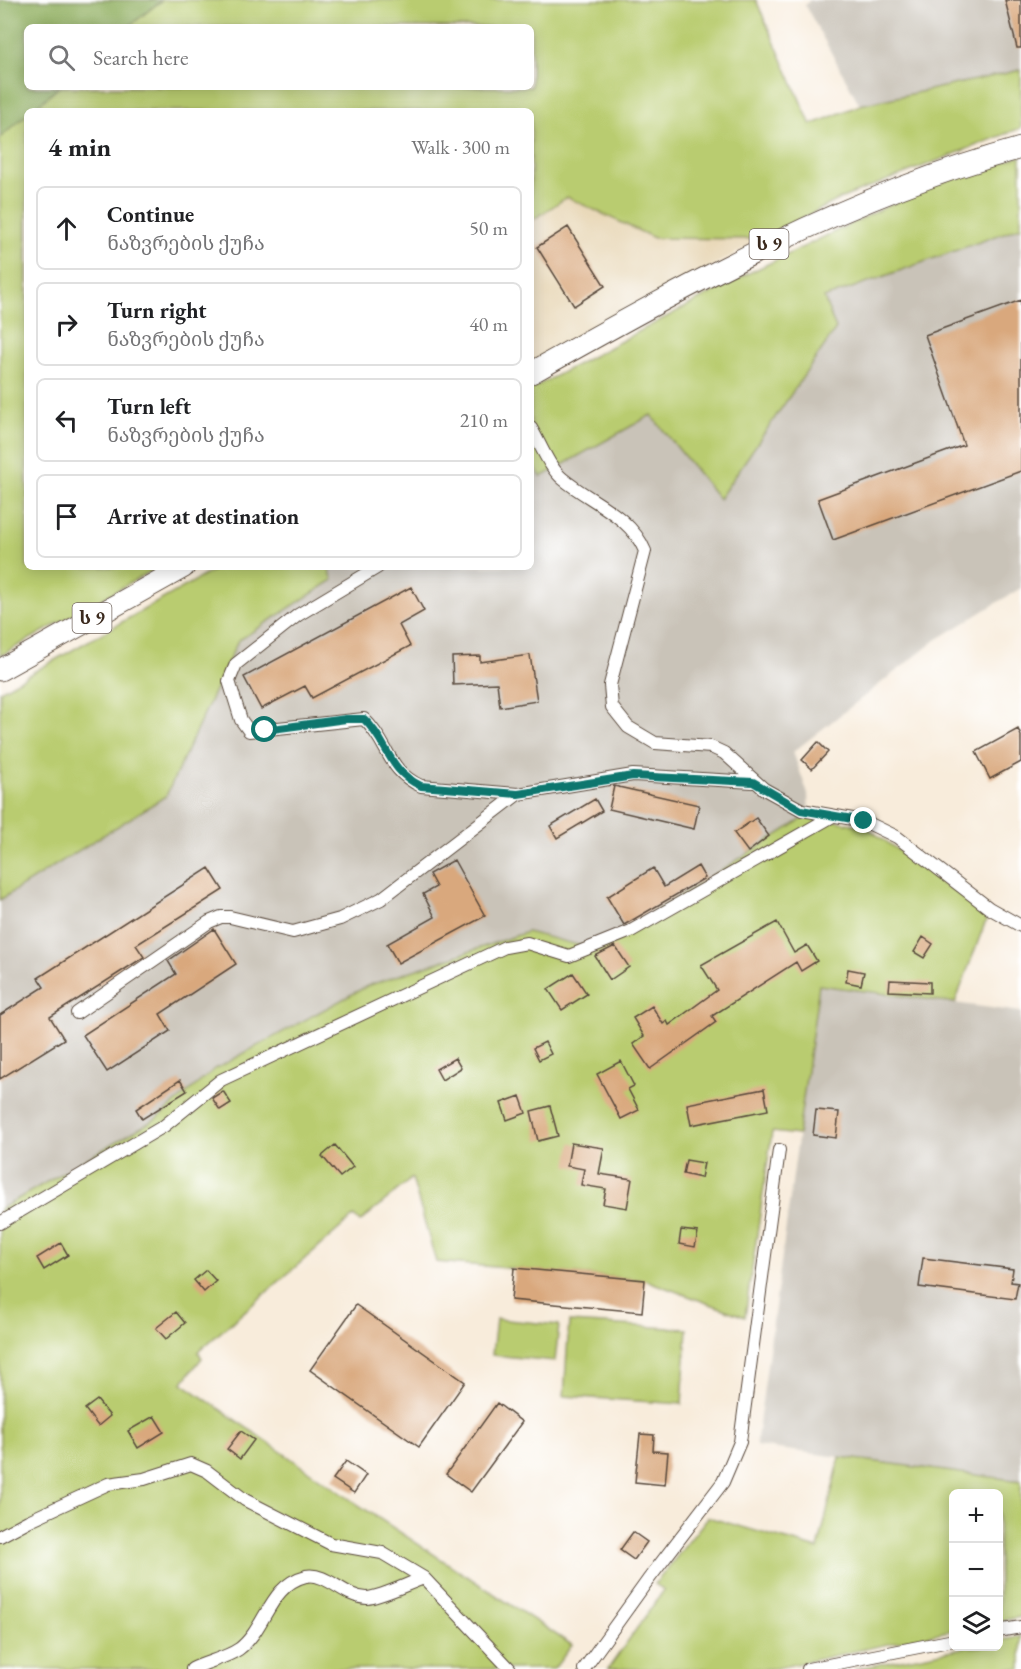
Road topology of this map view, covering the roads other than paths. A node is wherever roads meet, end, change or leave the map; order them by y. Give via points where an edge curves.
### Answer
1 (1021, 148) edge
2 (534, 371) edge
3 (534, 433) edge
4 (178, 570) edge
5 (373, 570) edge
6 (0, 670) edge
7 (753, 782) junction
8 (518, 794) junction
9 (833, 816) junction
10 (1021, 926) edge
11 (77, 1013) dead end
12 (778, 1150) dead end
13 (0, 1223) edge
14 (0, 1536) edge
15 (424, 1578) junction
16 (1021, 1627) edge
17 (1003, 1630) edge
18 (949, 1641) edge
19 (192, 1669) edge
20 (510, 1669) edge
21 (584, 1669) edge
22 (808, 1669) edge

1 - 2 highway, ს 9 via 926,179 765,245
3 - 7 street via 560,477 628,525 639,536 645,551 610,685 612,707 628,727 655,742 711,747 724,753
4 - 6 highway, ს 9
5 - 8 street via 298,615 236,664 228,681 241,720 249,731 364,719 380,738 394,767 414,783
7 - 8 street via 633,776
7 - 9 street via 801,810
8 - 11 street via 381,899 340,919 293,932 221,917
9 - 10 street via 864,821 897,837 988,908
9 - 13 street via 631,931 569,956 527,943 505,947 221,1080 164,1126
12 - 21 street via 740,1442 723,1482
14 - 15 street via 108,1484 144,1479 191,1464 207,1471 245,1500 331,1544 382,1553
15 - 19 street via 367,1598 308,1576 287,1584 238,1650
15 - 20 street
16 - 17 street
18 - 22 street

